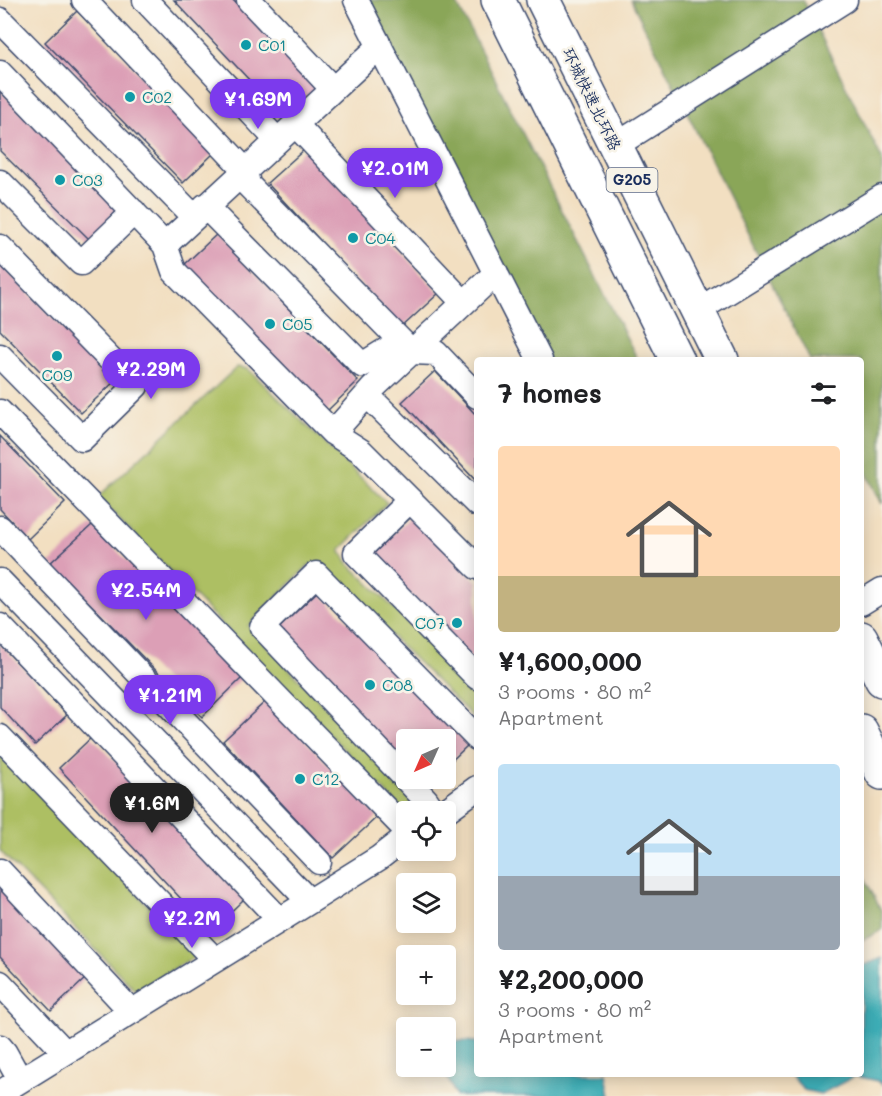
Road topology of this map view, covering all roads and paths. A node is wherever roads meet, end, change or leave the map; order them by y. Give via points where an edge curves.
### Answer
1 (84, 0) edge
2 (145, 0) edge
3 (249, 0) edge
4 (356, 0) edge
5 (498, 0) edge
6 (543, 0) edge
7 (845, 0) edge
8 (0, 20) edge
9 (380, 46) junction
10 (0, 73) edge
11 (333, 89) junction
12 (296, 124) junction
13 (278, 140) junction
14 (615, 146) junction
15 (245, 170) junction
16 (0, 182) edge
17 (882, 197) edge
18 (134, 212) junction
19 (199, 212) junction
20 (165, 245) junction
21 (0, 247) edge
22 (496, 273) junction
23 (464, 303) junction
24 (697, 311) junction
25 (406, 347) junction
26 (0, 356) edge
27 (538, 357) edge
28 (676, 357) edge
29 (720, 357) edge
30 (474, 393) edge
31 (368, 395) junction
32 (0, 412) edge
33 (333, 433) junction
34 (410, 500) junction
35 (474, 501) edge
36 (0, 528) edge
37 (474, 564) edge
38 (0, 581) edge
39 (882, 590) edge
40 (65, 596) junction
41 (864, 601) edge
42 (40, 622) junction
43 (0, 626) edge
44 (864, 644) edge
45 (474, 673) edge
46 (882, 680) edge
47 (474, 735) edge
48 (0, 737) edge
49 (864, 737) edge
50 (882, 773) edge
51 (236, 776) junction
52 (474, 790) edge
53 (211, 800) junction
54 (427, 801) edge
55 (456, 803) edge
56 (396, 820) edge
57 (396, 845) edge
58 (319, 862) dead end
59 (0, 871) edge
60 (309, 901) junction
61 (280, 920) junction
62 (214, 960) junction
63 (0, 983) edge
64 (131, 1011) junction
65 (0, 1047) edge
66 (65, 1052) junction
67 (10, 1086) edge

1 - 15 street
2 - 13 street
3 - 11 street
4 - 9 street
5 - 28 highway, G205
6 - 14 highway, 环城快速北环路 / G205
7 - 14 street
8 - 19 street
9 - 11 street
9 - 22 street
10 - 18 street
11 - 12 street
12 - 13 street
12 - 23 street
13 - 15 street
14 - 24 highway, 环城快速北环路 / G205
15 - 19 street
15 - 25 street via 248,185
16 - 18 street via 81,263
17 - 24 street
18 - 20 street
19 - 20 street
19 - 25 street via 362,365
20 - 33 street via 174,271
21 - 26 street via 136,386 82,439
22 - 23 street
22 - 27 street
23 - 25 street
24 - 29 highway, 环城快速北环路 / G205
25 - 30 street via 436,352
25 - 31 street
31 - 33 street
31 - 35 street
32 - 56 street
33 - 34 street via 361,451
34 - 37 street
34 - 45 street via 356,553
36 - 40 street
38 - 42 street
39 - 41 street
40 - 42 street
40 - 51 street
42 - 53 street
43 - 61 street
44 - 46 highway
47 - 54 street via 316,574 262,627
48 - 62 street
49 - 50 highway
51 - 53 street
51 - 58 street
52 - 55 street
53 - 60 street
57 - 60 street
59 - 64 street
60 - 61 street
61 - 62 street
62 - 64 street
63 - 66 street
64 - 66 street
65 - 67 street via 6,1053
66 - 67 street

